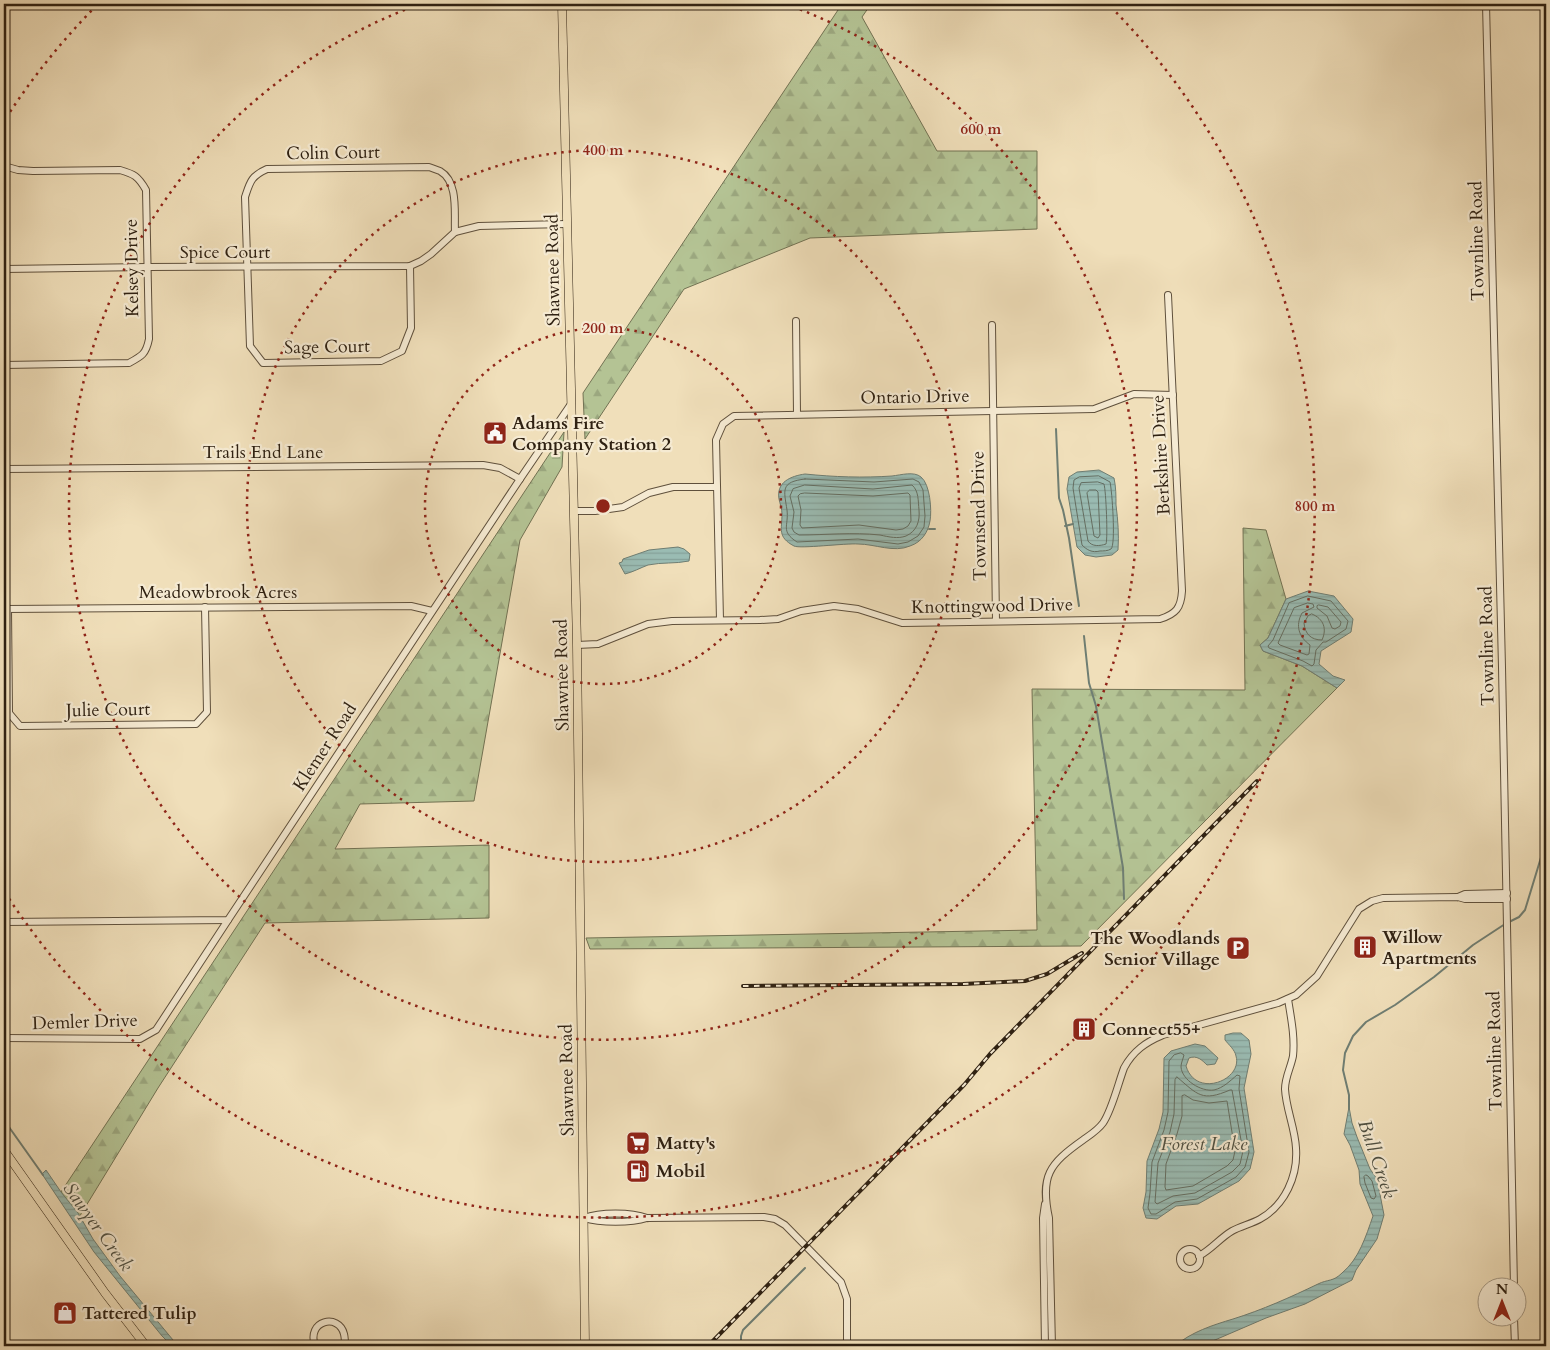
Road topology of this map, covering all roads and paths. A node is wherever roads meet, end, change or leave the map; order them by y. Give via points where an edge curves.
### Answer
1 (562, 4) edge
2 (1486, 4) edge
3 (4, 166) edge
4 (567, 224) junction
5 (454, 232) junction
6 (410, 266) junction
7 (147, 267) junction
8 (247, 267) junction
9 (4, 269) edge
10 (1168, 295) dead end
11 (796, 321) dead end
12 (992, 325) dead end
13 (4, 365) edge
14 (1173, 395) junction
15 (571, 404) junction
16 (994, 411) junction
17 (796, 414) junction
18 (4, 469) edge
19 (520, 479) junction
20 (717, 487) junction
21 (574, 511) junction
22 (204, 608) junction
23 (6, 609) edge
24 (432, 611) junction
25 (1175, 612) joint
26 (720, 620) junction
27 (996, 621) junction
28 (576, 645) junction
29 (1507, 896) junction
30 (228, 920) junction
31 (4, 922) edge
32 (1288, 999) junction
33 (4, 1038) edge
34 (4, 1150) edge
35 (7, 1161) edge
36 (1046, 1203) junction
37 (584, 1218) junction
38 (1200, 1256) dead end
39 (1514, 1278) edge
40 (1514, 1328) edge
41 (146, 1346) edge
42 (315, 1346) edge
43 (345, 1346) edge
44 (585, 1346) edge
45 (847, 1346) edge
46 (1046, 1346) edge
47 (1052, 1346) edge
48 (1515, 1346) edge

1 - 4 main road, Shawnee Road
2 - 29 street, Townline Road
3 - 7 street, Kelsey Drive via 18,170 120,170 132,173 146,190
4 - 5 street via 479,226
4 - 15 main road, Shawnee Road
5 - 6 street, Spice Court via 431,254
5 - 8 street, Colin Court via 454,194 442,172 429,167 267,169 256,174 244,197
6 - 8 street, Spice Court
6 - 8 street, Sage Court via 411,328 402,351 381,361 263,363 250,346
7 - 8 street, Spice Court
7 - 9 street, Spice Court
7 - 13 street, Kelsey Drive via 149,339 147,350 140,358 129,363
10 - 14 street, Berkshire Drive
11 - 17 street
12 - 16 street, Townsend Drive
14 - 16 street, Ontario Drive via 1134,394 1094,409
14 - 25 street, Berkshire Drive via 1182,591
15 - 19 street, Klemer Road
15 - 21 main road, Shawnee Road
16 - 17 street, Ontario Drive
16 - 27 street, Townsend Drive
17 - 20 street, Ontario Drive via 734,416 723,424 716,440
18 - 19 street, Trails End Lane via 484,465 500,468
19 - 24 street, Klemer Road
20 - 21 street via 673,487 649,493 622,507
20 - 26 street, Ontario Drive
21 - 28 main road, Shawnee Road
22 - 23 street, Meadowbrook Acres
22 - 23 street, Julie Court via 207,712 196,724 29,726 20,726 9,713
22 - 24 street, Meadowbrook Acres via 411,606
24 - 30 street, Klemer Road
25 - 27 street, Knottingwood Drive via 1160,619
26 - 27 street, Knottingwood Drive via 778,618 834,606 858,609 902,623
26 - 28 street, Knottingwood Drive via 648,624 607,642
28 - 37 main road, Shawnee Road
29 - 32 street via 1372,900 1354,916 1317,976
29 - 39 street, Townline Road
30 - 31 street
30 - 33 street, Demler Drive via 156,1030 140,1039
32 - 36 street via 1164,1034 1137,1050 1124,1068 1103,1123 1055,1162 1047,1179
32 - 38 street via 1294,1041 1285,1088 1296,1152 1290,1185 1269,1213 1231,1231
34 - 35 main road
35 - 41 main road
36 - 46 street via 1043,1218
36 - 47 street
37 - 44 main road, Shawnee Road
37 - 45 street via 594,1214 647,1218 764,1217 781,1222 844,1287 848,1299
40 - 48 street
42 - 43 street via 312,1339 314,1330 327,1321 344,1332

